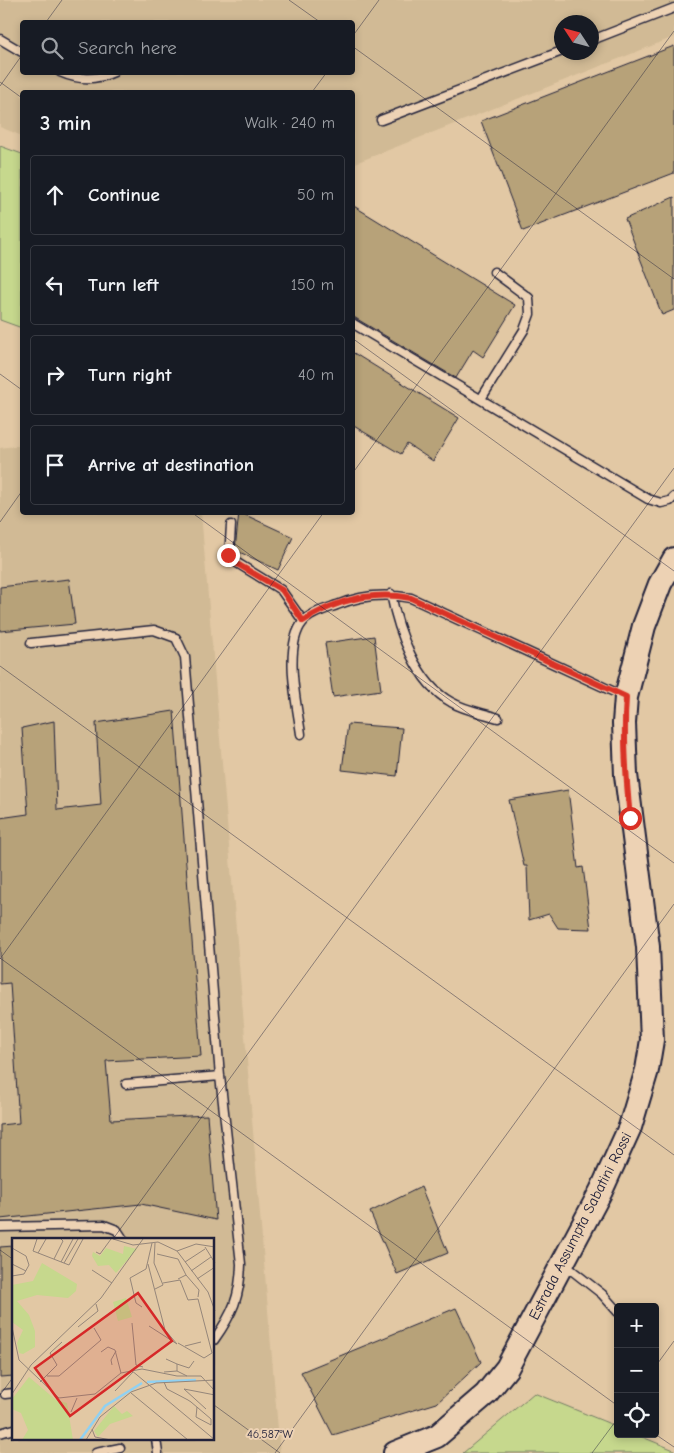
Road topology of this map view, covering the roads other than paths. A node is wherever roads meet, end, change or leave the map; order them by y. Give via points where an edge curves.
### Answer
1 (674, 8) edge
2 (599, 37) edge
3 (0, 39) edge
4 (20, 51) edge
5 (554, 54) edge
6 (67, 75) edge
7 (104, 75) edge
8 (381, 120) dead end
9 (494, 272) dead end
10 (355, 325) edge
11 (481, 400) junction
12 (674, 497) edge
13 (231, 525) dead end
14 (674, 558) edge
15 (390, 594) junction
16 (303, 621) junction
17 (31, 643) dead end
18 (626, 697) junction
19 (498, 718) dead end
20 (301, 734) dead end
21 (220, 1076) junction
22 (126, 1084) dead end
23 (0, 1227) edge
24 (123, 1238) edge
25 (564, 1264) junction
26 (614, 1308) edge
27 (215, 1338) edge
28 (12, 1393) edge
29 (5, 1394) dead end
30 (156, 1440) edge
31 (120, 1450) edge
32 (96, 1453) edge
33 (158, 1453) edge
34 (395, 1453) edge

1 - 2 lane
3 - 4 lane
5 - 8 lane
6 - 7 lane via 76,79
9 - 11 lane via 529,298 530,314 524,330
10 - 11 lane
11 - 12 lane via 648,499 661,503
13 - 16 lane via 229,558 282,590
14 - 18 street, Estrada Assumpta Sabatini Rossi via 650,611
15 - 16 lane via 342,602
15 - 18 lane via 411,598
15 - 19 lane via 408,649 436,692 451,702
16 - 20 lane via 295,634 292,660
17 - 21 lane via 154,630 176,638 185,657
18 - 25 street, Estrada Assumpta Sabatini Rossi via 626,775 648,947 652,1040 647,1070 630,1127
21 - 22 lane
21 - 27 lane via 241,1264 240,1289
23 - 24 lane via 104,1225 117,1230
25 - 26 lane
25 - 34 street, Estrada Assumpta Sabatini Rossi via 507,1368 486,1394 437,1436
28 - 29 lane
30 - 33 lane
31 - 32 lane

